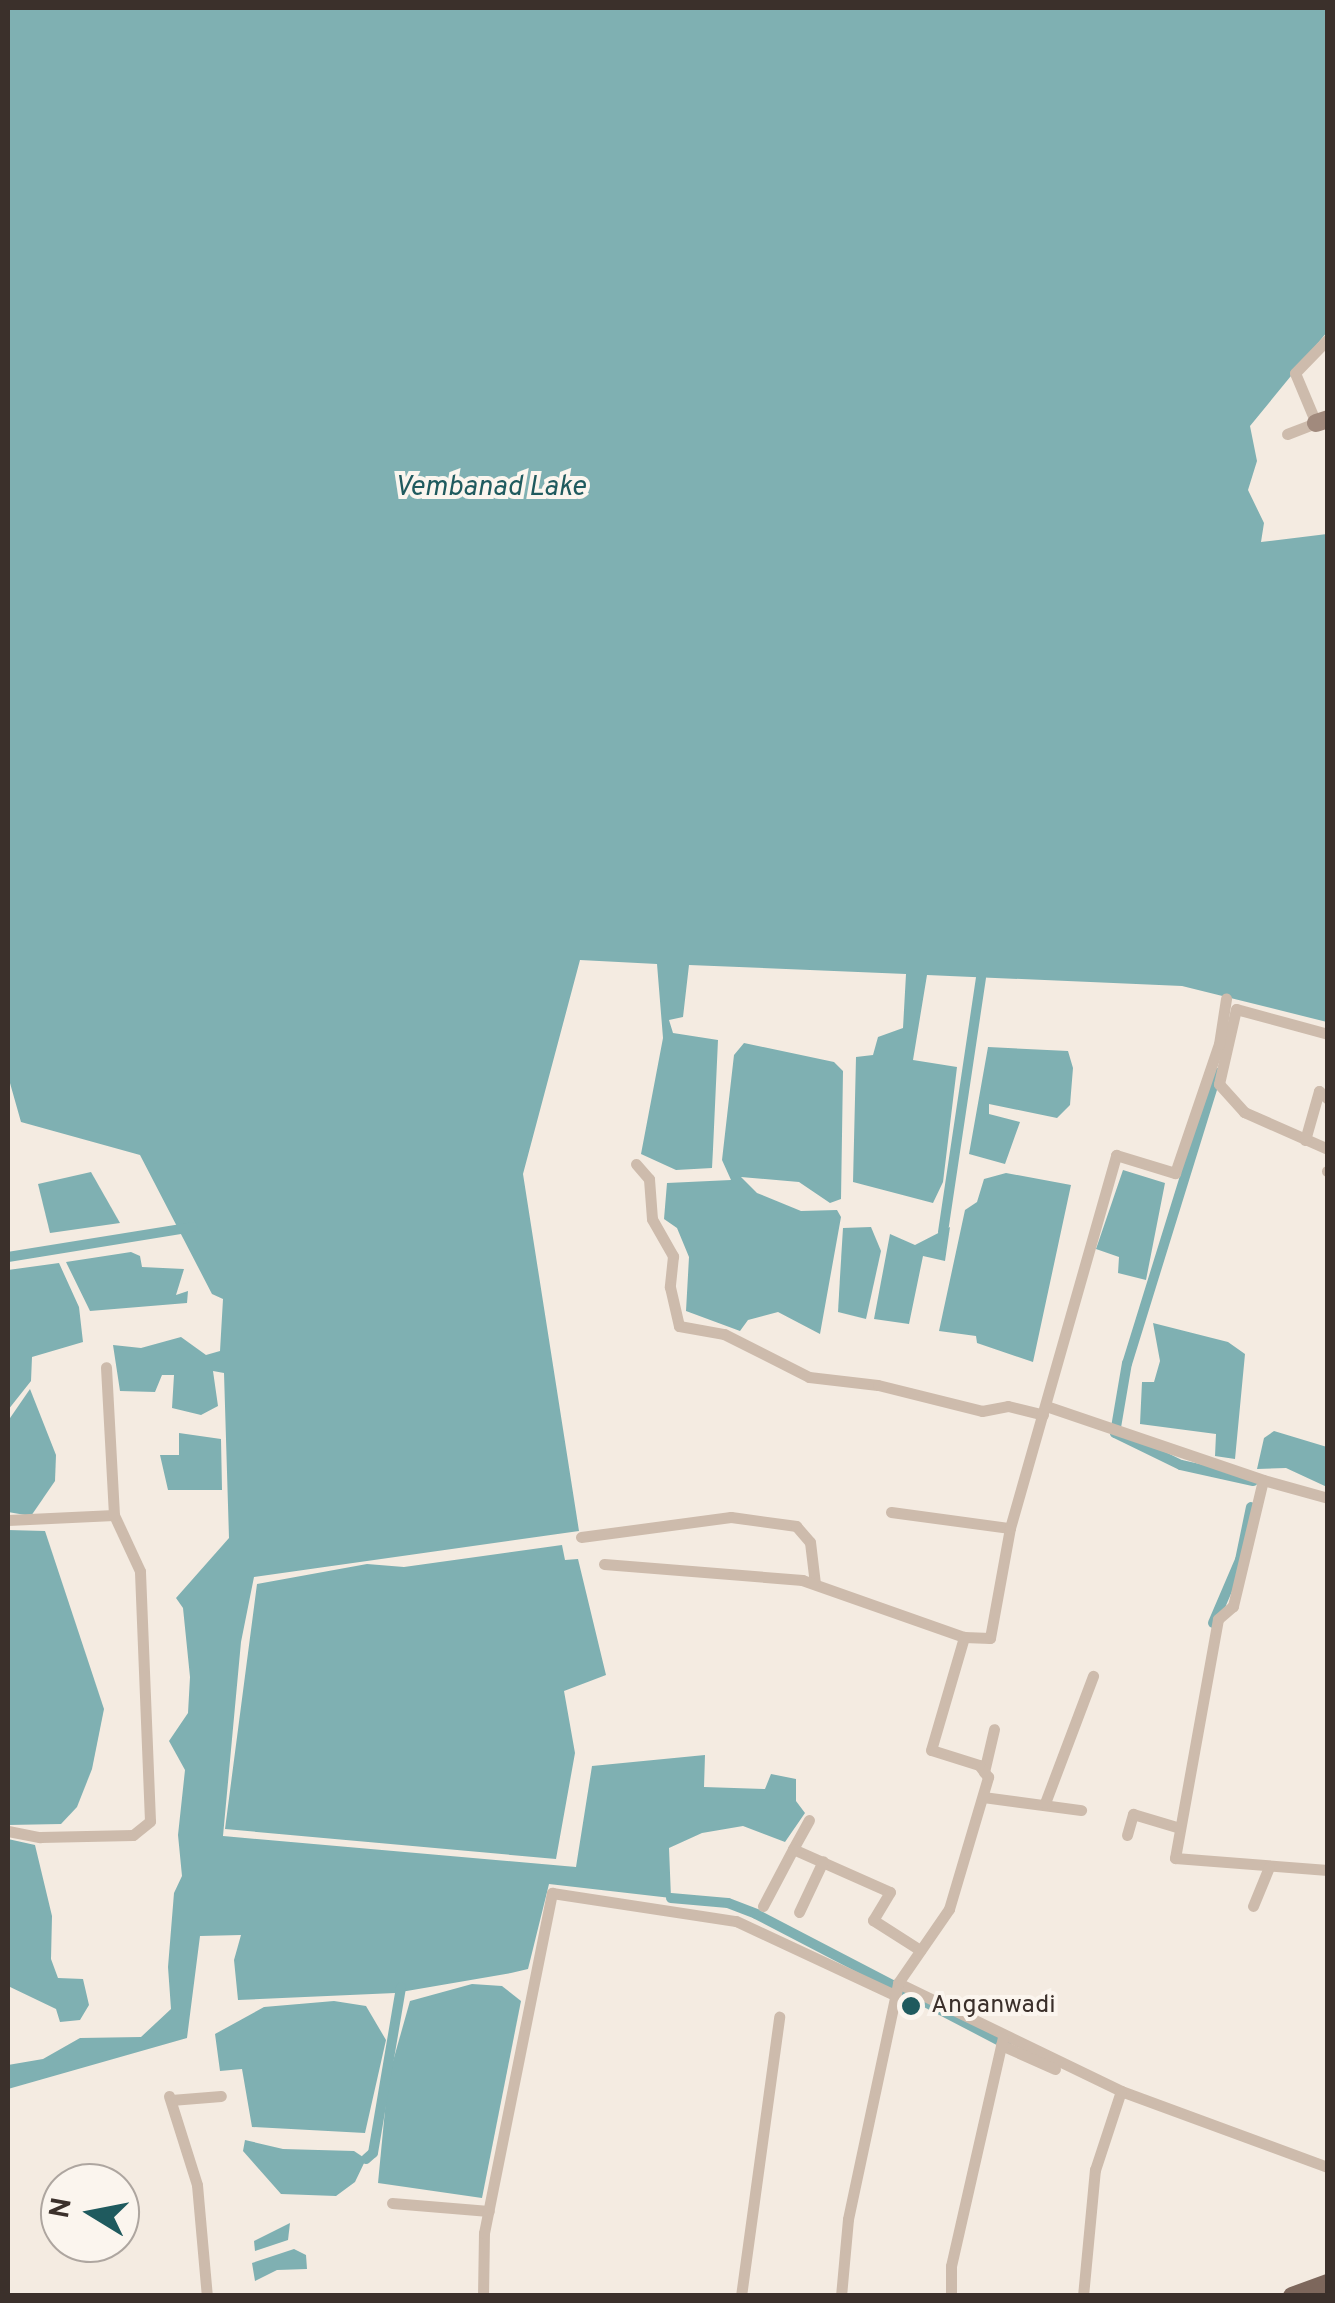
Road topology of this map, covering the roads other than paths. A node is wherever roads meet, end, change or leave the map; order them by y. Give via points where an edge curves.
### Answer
1 (1328, 339) edge
2 (1322, 421) edge
3 (1287, 434) dead end
4 (1226, 999) dead end
5 (1328, 1034) edge
6 (1203, 1091) junction
7 (1231, 1099) junction
8 (1328, 1099) edge
9 (1305, 1140) junction
10 (1328, 1149) edge
11 (636, 1164) dead end
12 (106, 1368) dead end
13 (1045, 1410) junction
14 (1263, 1480) junction
15 (1328, 1498) edge
16 (891, 1512) dead end
17 (114, 1514) junction
18 (8, 1520) edge
19 (1010, 1528) junction
20 (581, 1537) dead end
21 (604, 1564) dead end
22 (815, 1584) junction
23 (964, 1637) junction
24 (1093, 1676) dead end
25 (994, 1729) dead end
26 (984, 1772) junction
27 (983, 1798) junction
28 (1045, 1803) junction
29 (1081, 1810) dead end
30 (809, 1820) dead end
31 (1180, 1828) junction
32 (8, 1832) edge
33 (1128, 1835) dead end
34 (793, 1849) junction
35 (823, 1861) junction
36 (1268, 1867) junction
37 (1328, 1870) edge
38 (764, 1906) dead end
39 (1252, 1906) dead end
40 (799, 1912) dead end
41 (920, 1950) junction
42 (896, 1989) junction
43 (779, 2018) dead end
44 (1002, 2041) junction
45 (1055, 2069) dead end
46 (1121, 2090) junction
47 (222, 2096) dead end
48 (1328, 2168) edge
49 (392, 2204) dead end
50 (489, 2212) junction
51 (1328, 2283) edge
52 (207, 2296) edge
53 (483, 2296) edge
54 (741, 2296) edge
55 (841, 2296) edge
56 (951, 2296) edge
57 (1083, 2296) edge
58 (1292, 2296) edge

1 - 2 street via 1295,373
2 - 3 street
4 - 6 street
5 - 7 street via 1236,1009 1219,1084
6 - 7 street
6 - 13 street via 1176,1174 1116,1155
7 - 9 street
8 - 9 street via 1319,1091
9 - 10 street
11 - 13 street via 649,1180 652,1218 672,1256 670,1288 679,1326 724,1334 809,1377 878,1385 982,1411
12 - 17 street
13 - 14 street via 1116,1427 1137,1442
13 - 19 street
14 - 15 street
14 - 31 street via 1232,1606 1218,1619
16 - 19 street
17 - 18 street
17 - 32 street via 140,1571 150,1821 133,1835 40,1838
19 - 23 street via 990,1638
20 - 22 street via 732,1517 796,1526 810,1542
21 - 22 street
22 - 23 street
23 - 26 street via 932,1750
24 - 28 street
25 - 26 street
26 - 27 street
27 - 28 street
27 - 41 street via 949,1909
28 - 29 street
30 - 34 street
31 - 33 street via 1133,1814
31 - 36 street via 1175,1858
34 - 35 street
34 - 38 street
35 - 40 street
35 - 41 street via 890,1892 873,1920
36 - 37 street
36 - 39 street
41 - 42 street
42 - 44 street
42 - 50 street via 736,1920 552,1894
42 - 55 street via 848,2219
43 - 54 street
44 - 45 street
44 - 46 street
44 - 56 street
46 - 48 street
46 - 57 street via 1096,2170
47 - 52 street via 170,2098 196,2185
49 - 50 street
50 - 53 street
51 - 58 main road

